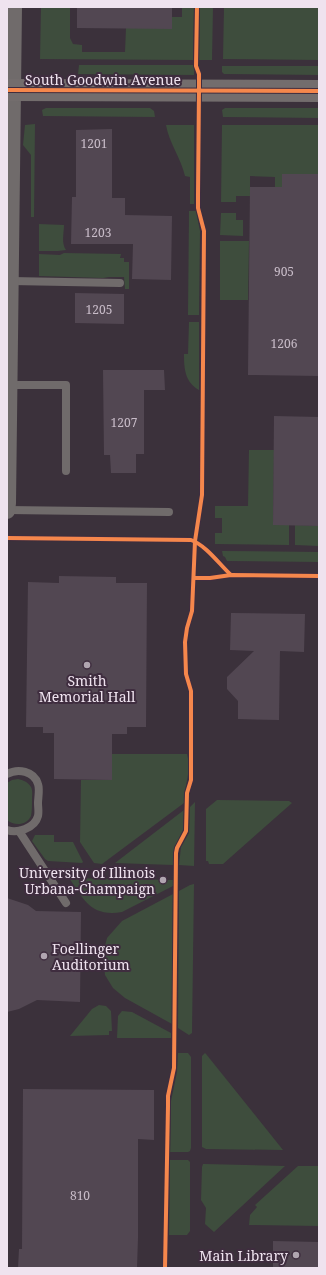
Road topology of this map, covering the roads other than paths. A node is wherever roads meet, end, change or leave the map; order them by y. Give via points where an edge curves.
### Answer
1 (14, 7) edge
2 (10, 90) edge
3 (319, 91) edge
4 (11, 281) junction
5 (120, 283) dead end
6 (10, 385) junction
7 (66, 471) dead end
8 (7, 511) edge
9 (169, 512) dead end
10 (7, 774) edge
11 (7, 830) edge
12 (19, 831) junction
13 (66, 903) dead end

1 - 2 street
2 - 3 street, South Goodwin Avenue
2 - 4 street
4 - 5 lane
4 - 6 street
6 - 7 lane via 66,385
6 - 8 street
8 - 9 lane
10 - 12 lane via 23,771 33,775 38,785 36,821
11 - 12 lane
12 - 13 lane

